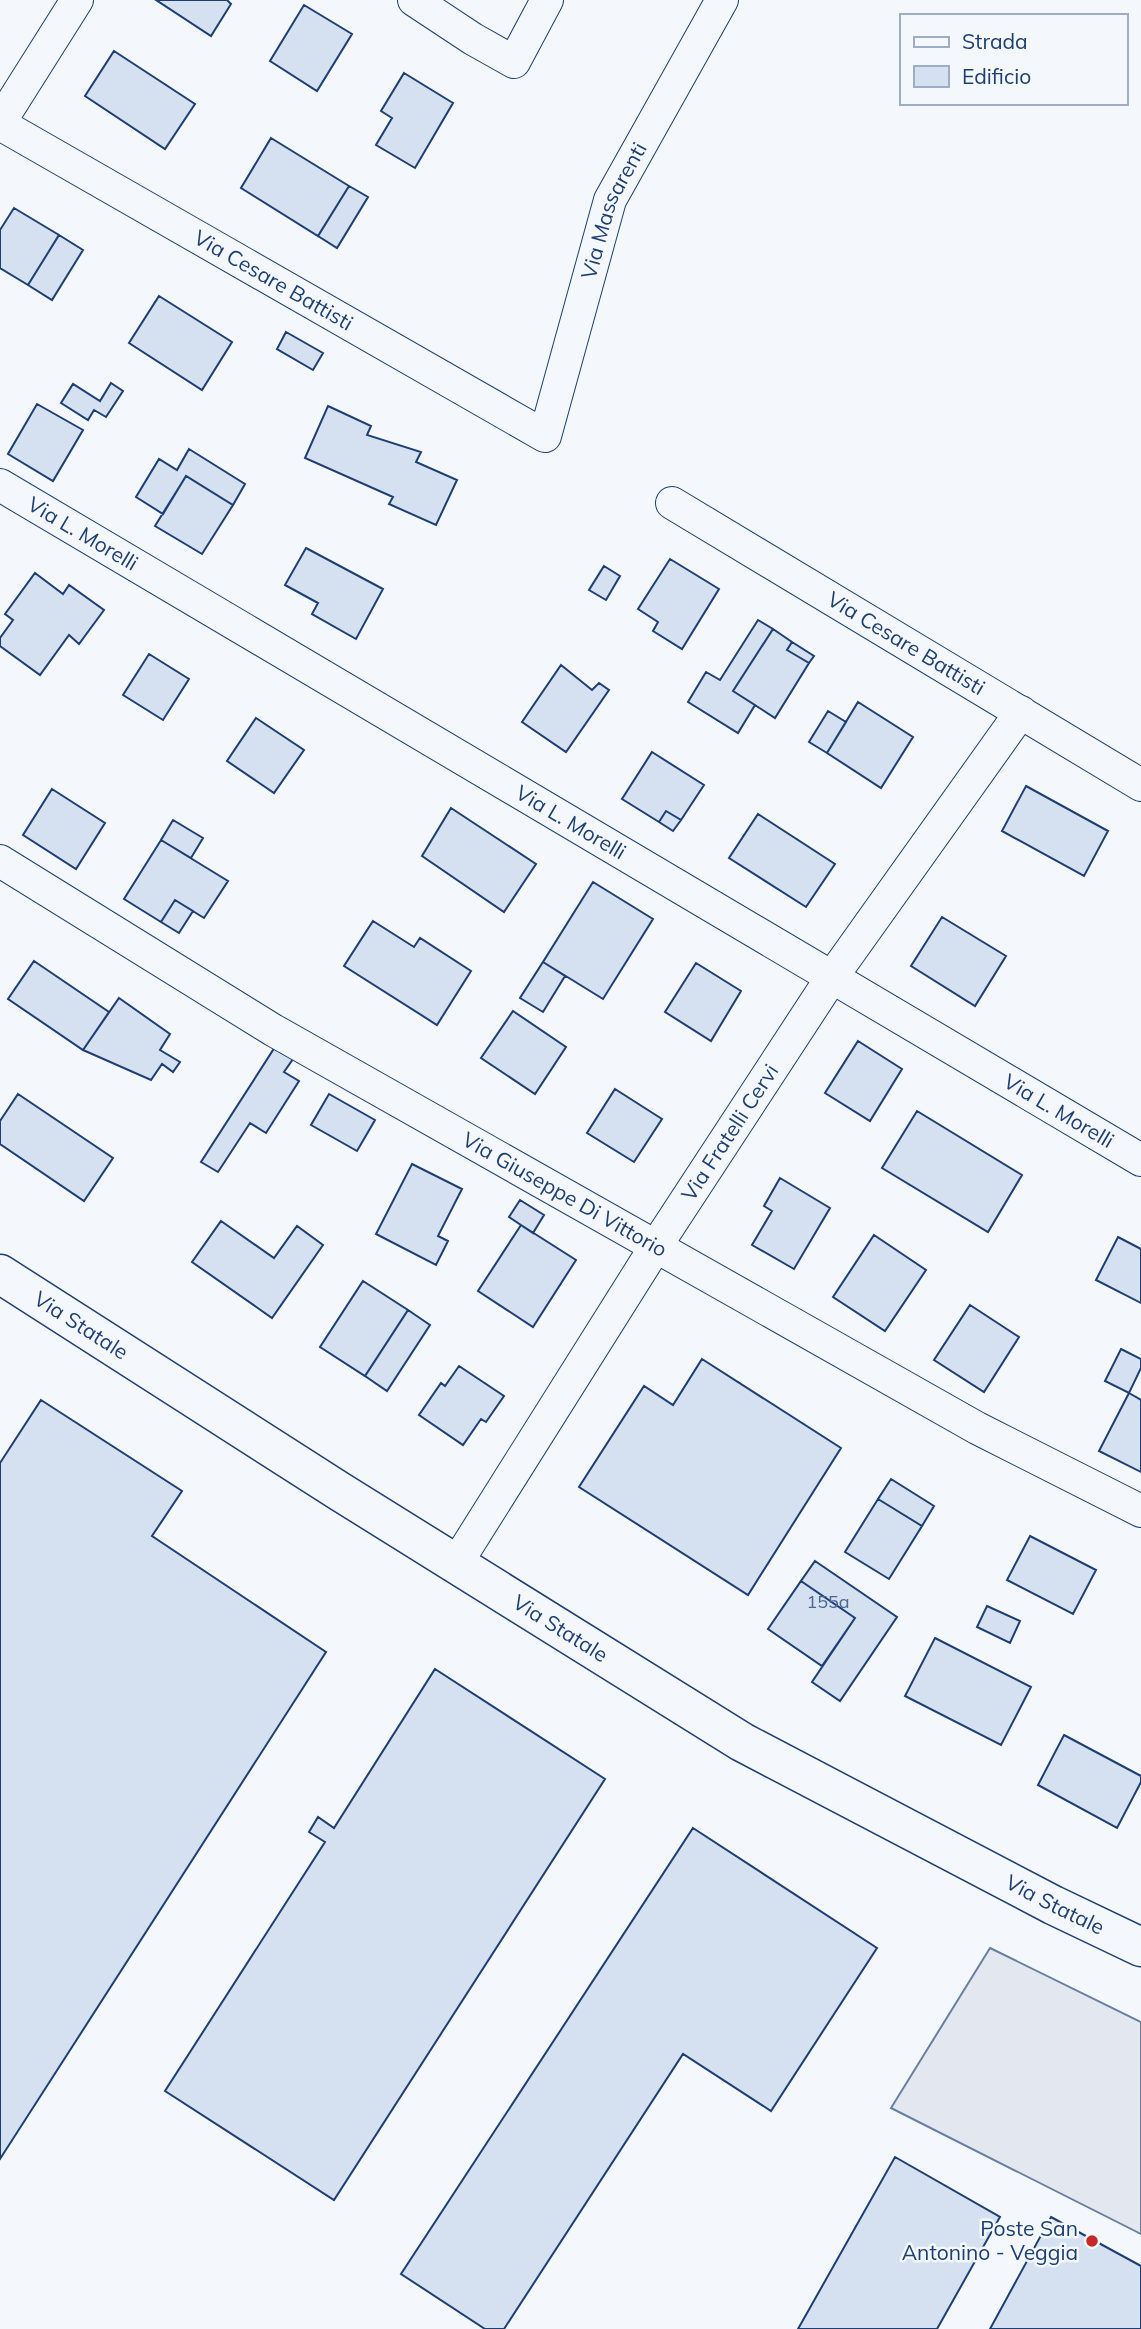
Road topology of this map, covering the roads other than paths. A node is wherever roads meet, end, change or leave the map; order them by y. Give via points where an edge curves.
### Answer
1 (78, 0) edge
2 (414, 0) edge
3 (547, 0) edge
4 (722, 0) edge
5 (0, 123) edge
6 (545, 436) joint
7 (0, 485) edge
8 (671, 503) dead end
9 (1021, 712) junction
10 (1141, 785) edge
11 (0, 861) edge
12 (832, 977) junction
13 (1141, 1160) edge
14 (656, 1246) junction
15 (0, 1274) edge
16 (1141, 1511) edge
17 (456, 1564) junction
18 (1141, 1947) edge

1 - 5 street
2 - 3 street via 514,62
4 - 6 street, Via Massarenti via 610,200
5 - 6 street, Via Cesare Battisti
7 - 12 street, Via L. Morelli
8 - 9 street, Via Cesare Battisti
9 - 10 street, Via Cesare Battisti
9 - 12 street, Via Fratelli Cervi
11 - 14 street, Via Giuseppe Di Vittorio via 273,1030
12 - 13 street, Via L. Morelli
12 - 14 street, Via Fratelli Cervi
14 - 16 street, Via Giuseppe Di Vittorio via 977,1428
14 - 17 street, Via Fratelli Cervi
15 - 17 main road, Via Statale
17 - 18 main road, Via Statale via 742,1742

